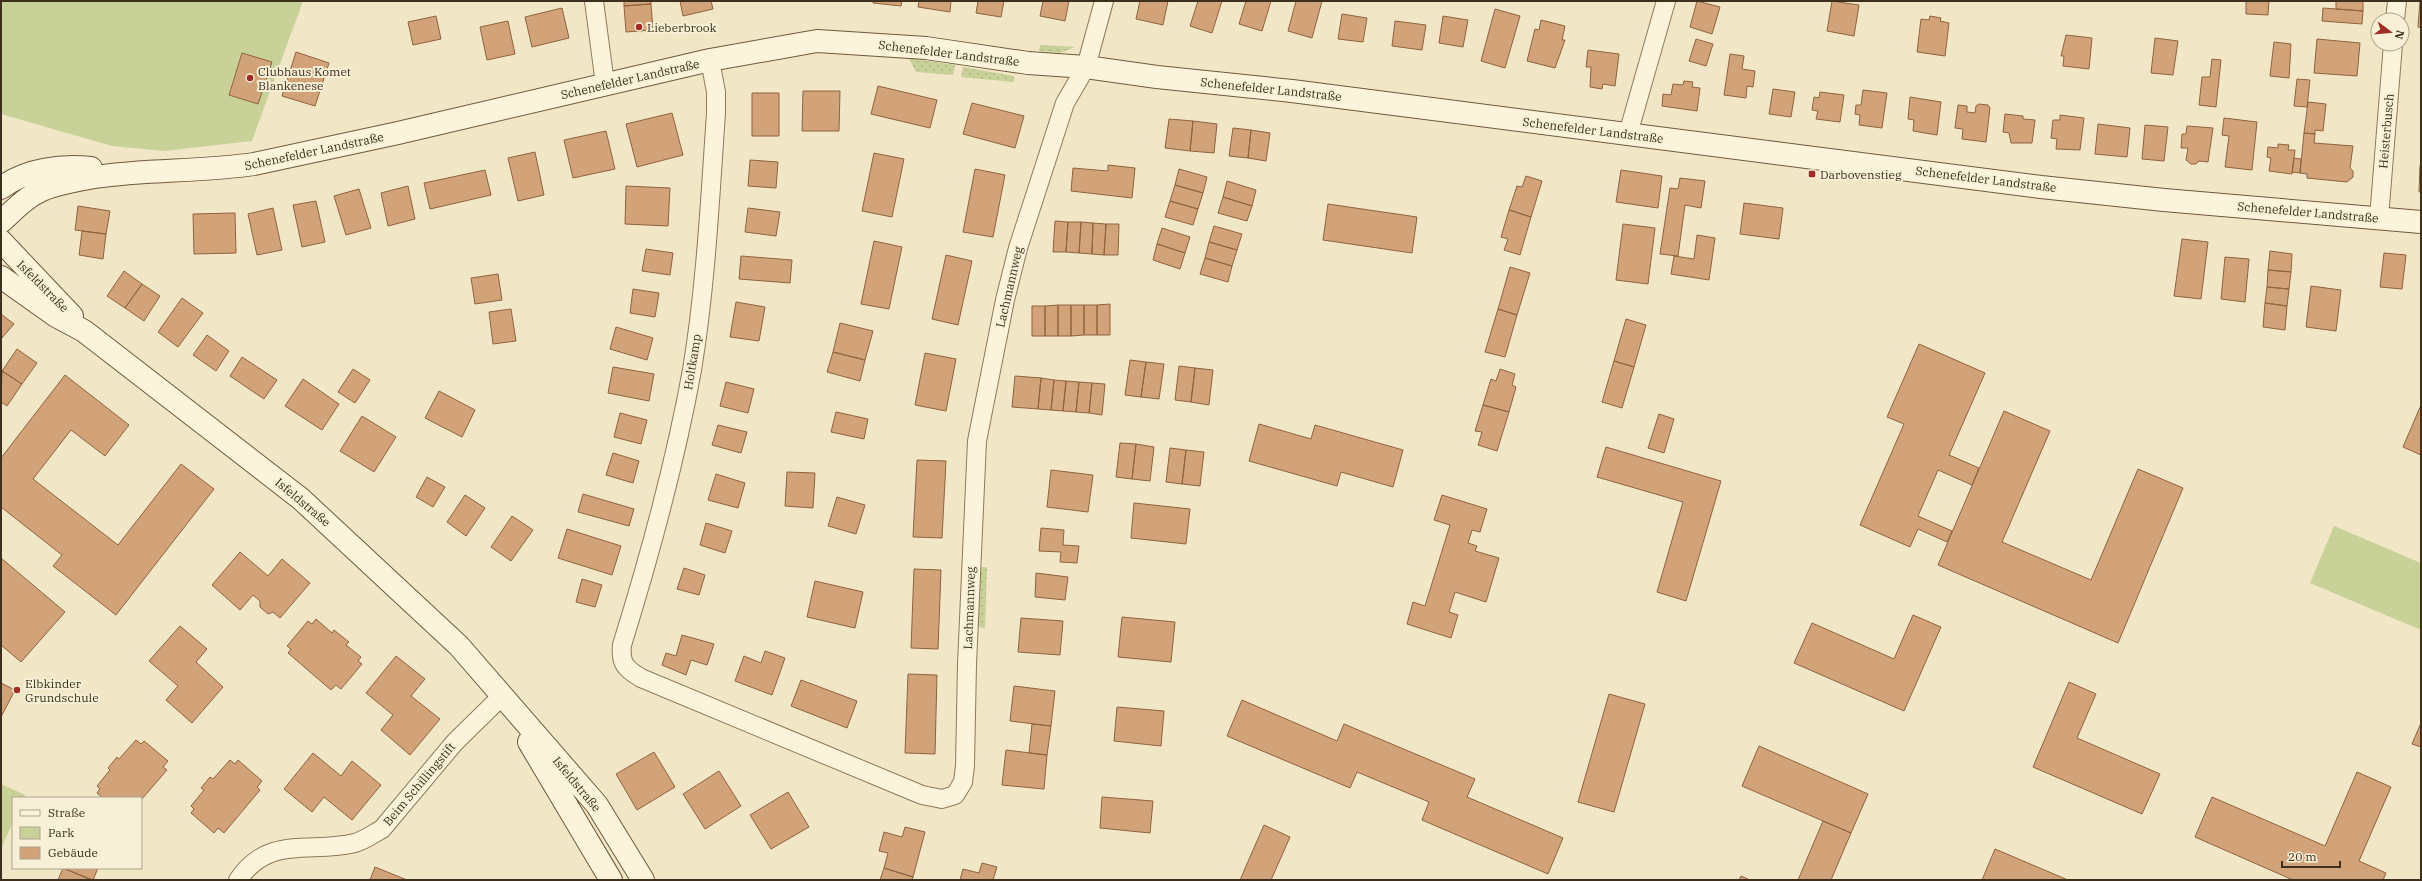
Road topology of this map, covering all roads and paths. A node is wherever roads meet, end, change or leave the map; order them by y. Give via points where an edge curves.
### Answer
1 (594, 1) edge
2 (1104, 1) edge
3 (1666, 1) edge
4 (2397, 1) edge
5 (2396, 12) edge
6 (2392, 52) edge
7 (710, 60) junction
8 (1086, 67) junction
9 (605, 84) junction
10 (1628, 134) junction
11 (130, 171) junction
12 (1, 188) edge
13 (2379, 218) junction
14 (1, 222) edge
15 (2421, 222) edge
16 (1, 241) edge
17 (1, 277) edge
18 (84, 331) junction
19 (620, 657) joint
20 (502, 696) junction
21 (238, 880) edge
22 (611, 880) edge
23 (643, 880) edge

1 - 9 street
2 - 8 street, Lachmannweg
3 - 10 street
4 - 5 street
6 - 13 street, Heisterbusch
7 - 8 street, Schenefelder Landstraße via 817,41 920,47 1028,63
7 - 9 street, Schenefelder Landstraße
7 - 19 street, Holtkamp via 716,92 716,113 707,249 692,369 666,496
8 - 10 street, Schenefelder Landstraße
8 - 19 street, Lachmannweg via 1065,103 1018,248 977,441 965,766 963,782 955,795 942,799 915,792 642,678 623,664
9 - 11 street, Schenefelder Landstraße via 254,164
10 - 13 street, Schenefelder Landstraße via 2049,188
11 - 12 street, Schenefelder Landstraße via 64,167 24,176
11 - 14 street, Schenefelder Landstraße via 76,180 42,190 23,202
13 - 15 street, Schenefelder Landstraße
16 - 18 street, Isfeldstraße
17 - 18 street, Isfeldstraße via 56,316
18 - 20 street, Isfeldstraße via 301,499 458,646
20 - 21 street, Beim Schillingstift via 455,742 382,828 355,843 294,847 272,852 253,863
20 - 22 street, Isfeldstraße
20 - 23 street, Isfeldstraße via 597,805

